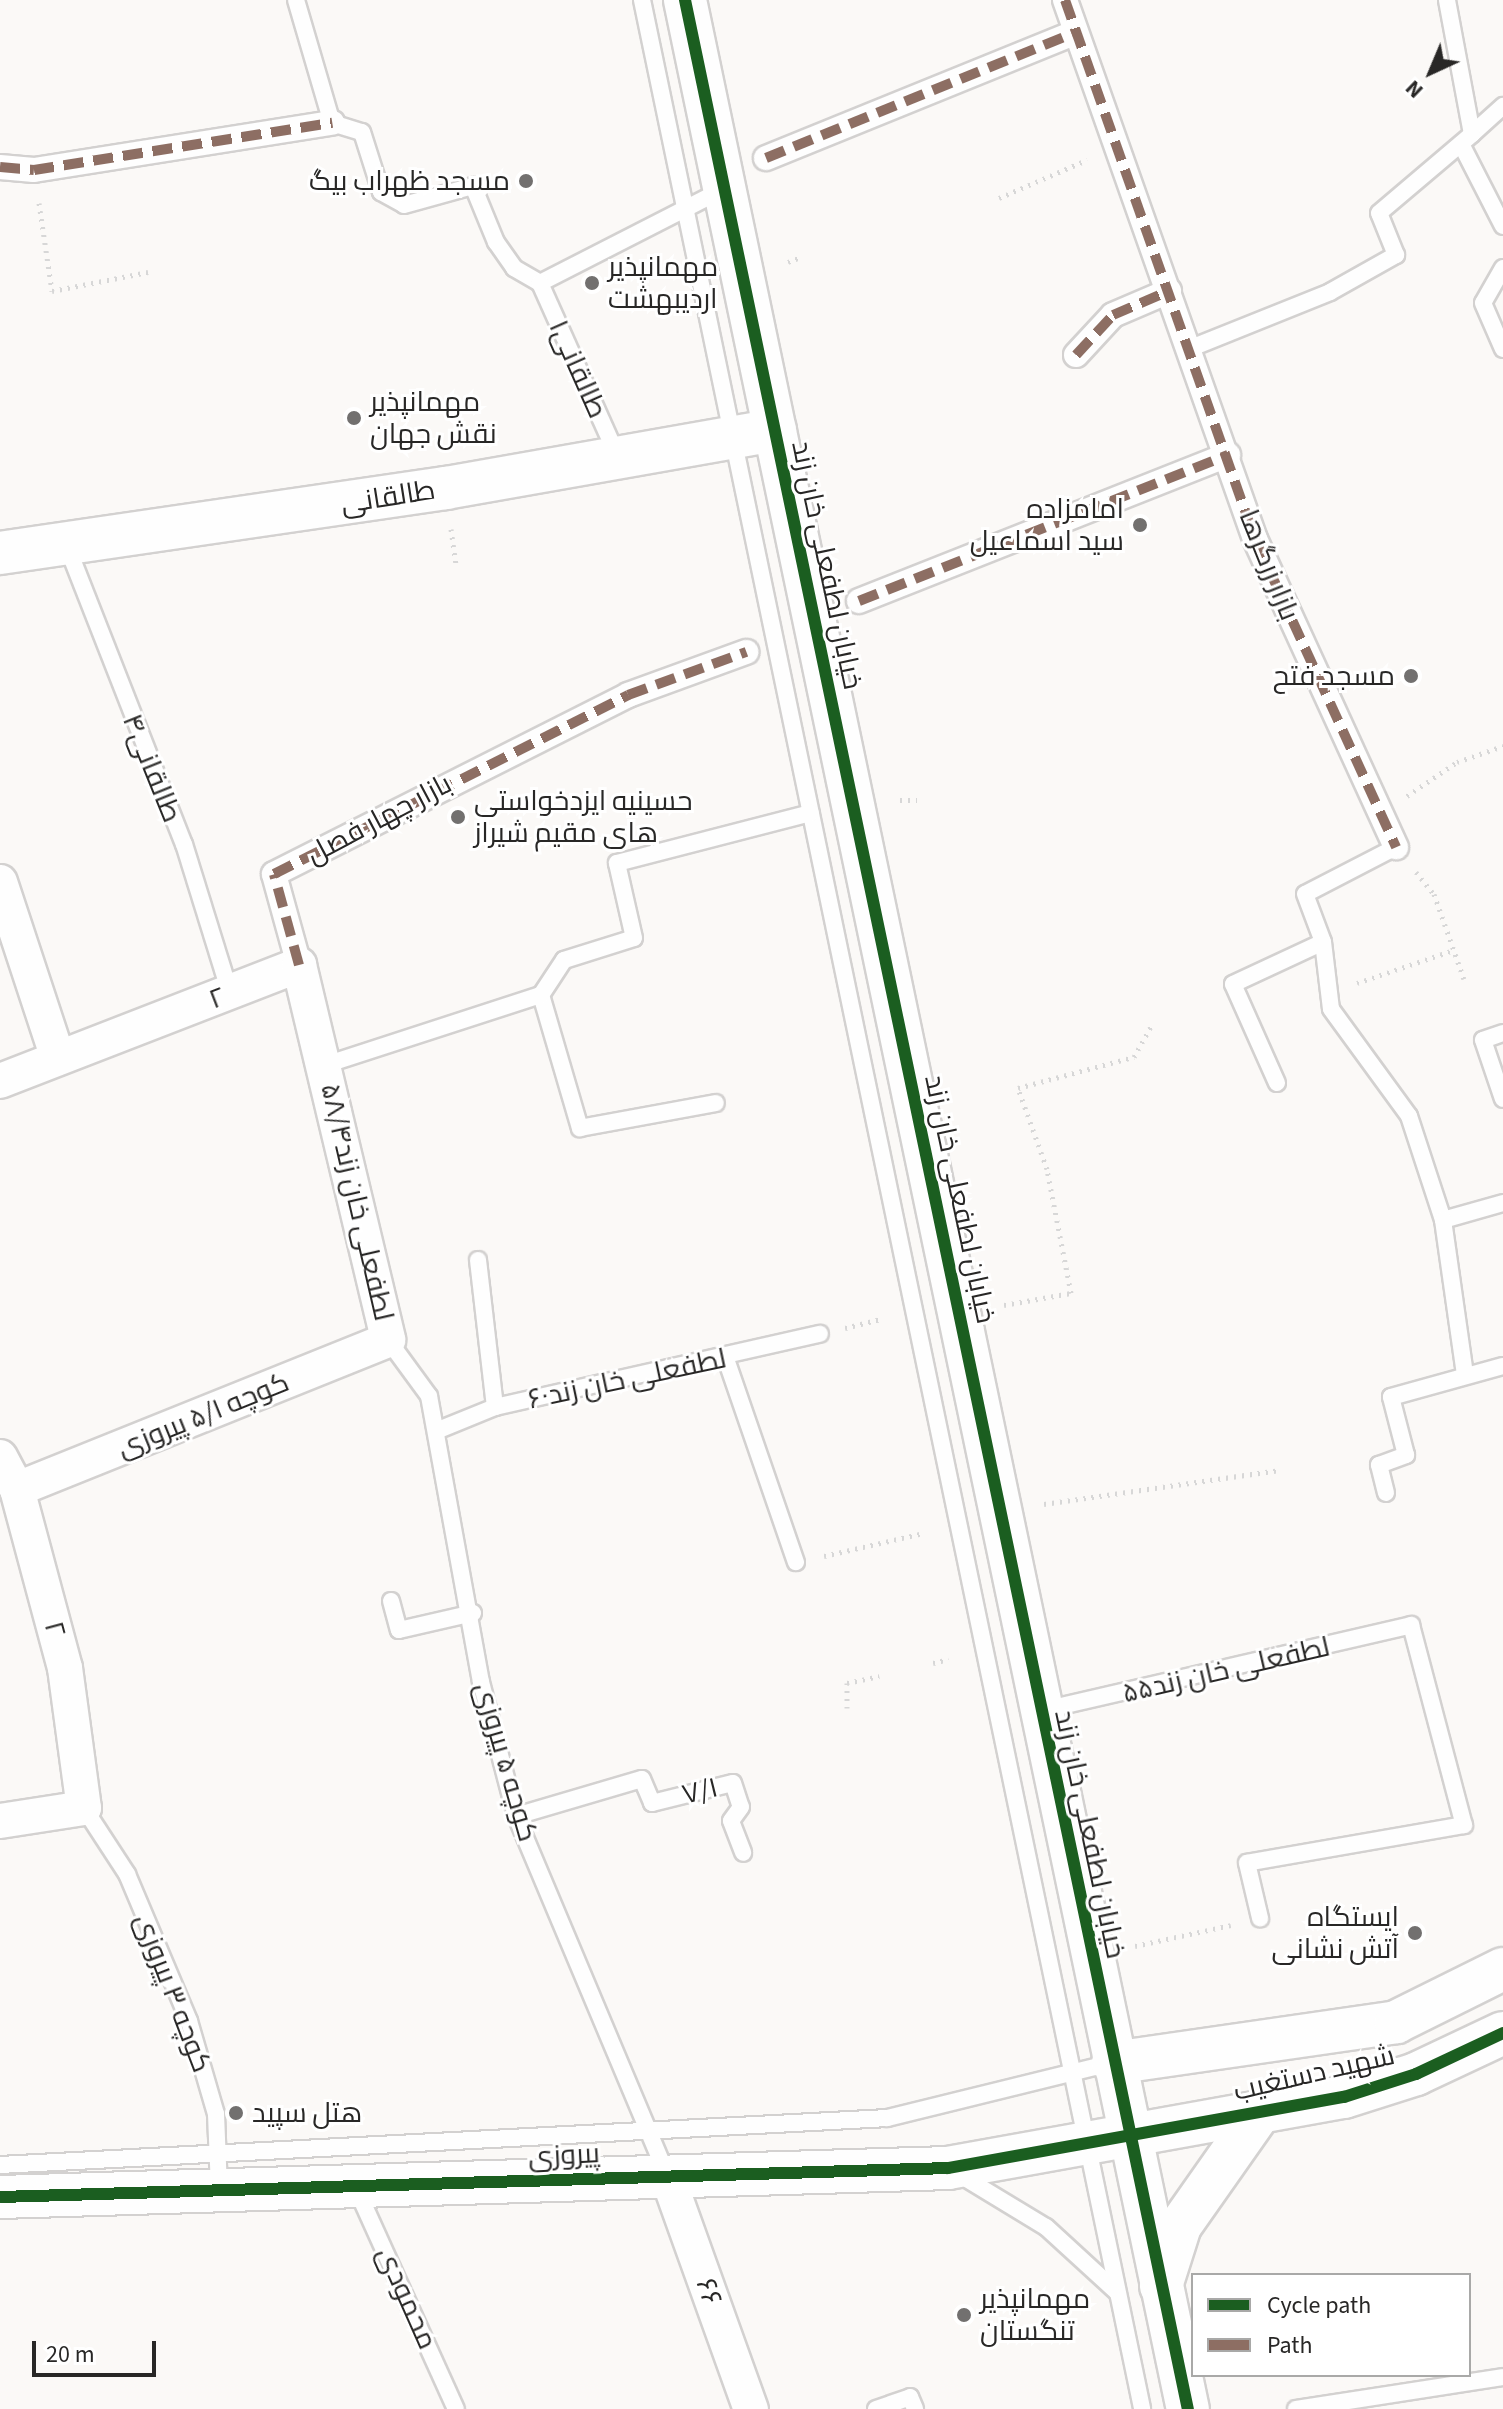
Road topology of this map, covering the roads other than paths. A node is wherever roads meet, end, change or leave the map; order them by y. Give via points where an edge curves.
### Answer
1 (296, 0) edge
2 (642, 0) edge
3 (685, 0) edge
4 (1065, 0) edge
5 (1447, 0) edge
6 (1074, 33) junction
7 (1503, 106) edge
8 (332, 123) junction
9 (1466, 139) junction
10 (766, 158) dead end
11 (0, 167) edge
12 (727, 188) junction
13 (689, 209) junction
14 (1503, 226) edge
15 (1503, 268) edge
16 (540, 283) junction
17 (1169, 291) junction
18 (1191, 348) junction
19 (1503, 349) edge
20 (1076, 355) dead end
21 (755, 435) junction
22 (617, 455) junction
23 (1228, 455) junction
24 (67, 546) junction
25 (0, 553) edge
26 (859, 601) dead end
27 (746, 652) dead end
28 (811, 813) junction
29 (1396, 847) joint
30 (0, 882) edge
31 (1323, 942) junction
32 (299, 965) junction
33 (230, 993) junction
34 (541, 995) junction
35 (1503, 1033) edge
36 (58, 1058) junction
37 (325, 1065) junction
38 (14, 1083) edge
39 (1277, 1083) dead end
40 (1503, 1099) edge
41 (716, 1103) dead end
42 (1503, 1203) edge
43 (1443, 1220) junction
44 (478, 1260) dead end
45 (820, 1334) dead end
46 (388, 1340) junction
47 (726, 1359) junction
48 (1503, 1366) edge
49 (1465, 1374) junction
50 (495, 1407) junction
51 (436, 1431) junction
52 (0, 1457) edge
53 (17, 1489) junction
54 (1386, 1493) dead end
55 (796, 1562) road end
56 (391, 1601) dead end
57 (473, 1613) junction
58 (1039, 1711) junction
59 (84, 1808) junction
60 (516, 1816) junction
61 (0, 1821) edge
62 (743, 1853) dead end
63 (1260, 1918) road end
64 (1503, 1969) edge
65 (1396, 2022) junction
66 (1503, 2033) edge
67 (1113, 2063) junction
68 (1069, 2071) junction
69 (1416, 2074) junction
70 (1260, 2112) junction
71 (646, 2134) junction
72 (1128, 2135) junction
73 (1084, 2143) junction
74 (0, 2165) edge
75 (948, 2168) junction
76 (219, 2174) junction
77 (667, 2175) junction
78 (356, 2188) junction
79 (0, 2197) edge
80 (1160, 2287) junction
81 (1117, 2292) junction
82 (1503, 2377) edge
83 (456, 2409) edge
84 (751, 2409) edge
85 (876, 2409) edge
86 (915, 2409) edge
87 (1142, 2409) edge
88 (1188, 2409) edge
89 (1296, 2409) edge

1 - 8 lane
2 - 13 lane
3 - 12 street, خیابان لطفعلی خان زند
4 - 6 street, بازار زرگرها
5 - 9 lane
6 - 10 street
6 - 17 street, بازار زرگرها
7 - 9 lane
8 - 11 street via 34,170
8 - 16 lane via 362,132 381,192 404,205 473,186 496,242 514,268
9 - 14 lane
9 - 18 lane via 1379,213 1396,255 1330,292
12 - 13 lane
12 - 21 street, خیابان لطفعلی خان زند
13 - 16 lane
13 - 21 lane
15 - 19 lane via 1483,303
16 - 22 lane, طالقانی۱
17 - 18 street, بازار زرگرها
17 - 20 street via 1113,315
18 - 23 street, بازار زرگرها
21 - 22 street, طالقانی
21 - 28 lane
21 - 58 street, خیابان لطفعلی خان زند
22 - 24 street, طالقانی
23 - 26 street
23 - 29 street, بازار زرگرها via 1255,539
24 - 25 street, طالقانی
24 - 33 lane, طالقانی۴ via 184,844
27 - 32 street, بازار چهار فصل via 628,695 274,874
28 - 34 lane via 617,863 634,938 564,960
28 - 68 lane
29 - 31 lane via 1305,894
30 - 36 street
31 - 39 lane via 1233,984
31 - 43 lane via 1331,1009 1409,1116
32 - 33 street, ۲
32 - 37 street, لطفعلی خان زند۵۸/۴
33 - 36 street, ۲
34 - 37 lane
34 - 41 lane via 580,1128
35 - 40 lane via 1483,1040
36 - 38 street, ۲
37 - 46 street, لطفعلی خان زند۵۸/۴
42 - 43 lane
43 - 49 lane
44 - 50 lane
45 - 47 lane, لطفعلی خان زند۶۰
46 - 51 lane, کوچه ۵ پیروزی via 429,1396
46 - 53 street, کوچه ۵/۱ پیروزی
47 - 50 lane, لطفعلی خان زند۶۰
47 - 55 lane
48 - 49 lane
49 - 54 lane via 1391,1397 1406,1455 1379,1465
50 - 51 lane, لطفعلی خان زند۶۰
51 - 57 lane, کوچه ۵ پیروزی
52 - 53 street, ۲
53 - 59 street, ۲ via 65,1668
56 - 57 lane via 399,1630
57 - 60 lane, کوچه ۵ پیروزی via 481,1682
58 - 63 lane, لطفعلی خان زند۵۵ via 1411,1625 1464,1825 1247,1863
58 - 67 street, خیابان لطفعلی خان زند
59 - 61 street
59 - 76 lane, کوچه ۳ پیروزی via 127,1874 189,2021 216,2114
60 - 62 lane, ۷/۱ via 642,1779 652,1803 733,1783 741,1807 731,1821
60 - 71 lane, کوچه ۵ پیروزی
64 - 65 street, شهید دستغیب
65 - 67 street, شهید دستغیب
65 - 69 street
66 - 69 street, شهید دستغیب
67 - 68 lane
67 - 72 street, خیابان لطفعلی خان زند
68 - 71 lane via 887,2118
68 - 73 lane
69 - 70 street, شهید دستغیب
70 - 72 street, شهید دستغیب
70 - 80 street via 1180,2226
71 - 76 lane
71 - 77 lane, کوچه ۵ پیروزی
72 - 73 street, پیروزی
72 - 80 street, خیابان لطفعلی خان زند
73 - 75 street, پیروزی
73 - 81 lane
74 - 76 lane
75 - 77 street, پیروزی
75 - 81 lane via 1046,2227
76 - 78 street, پیروزی
76 - 79 street, پیروزی
77 - 78 street, پیروزی
77 - 84 street, ۶۶
78 - 83 lane, محمودی
80 - 88 street, خیابان لطفعلی خان زند
81 - 87 lane
82 - 89 lane
85 - 86 lane via 910,2397

